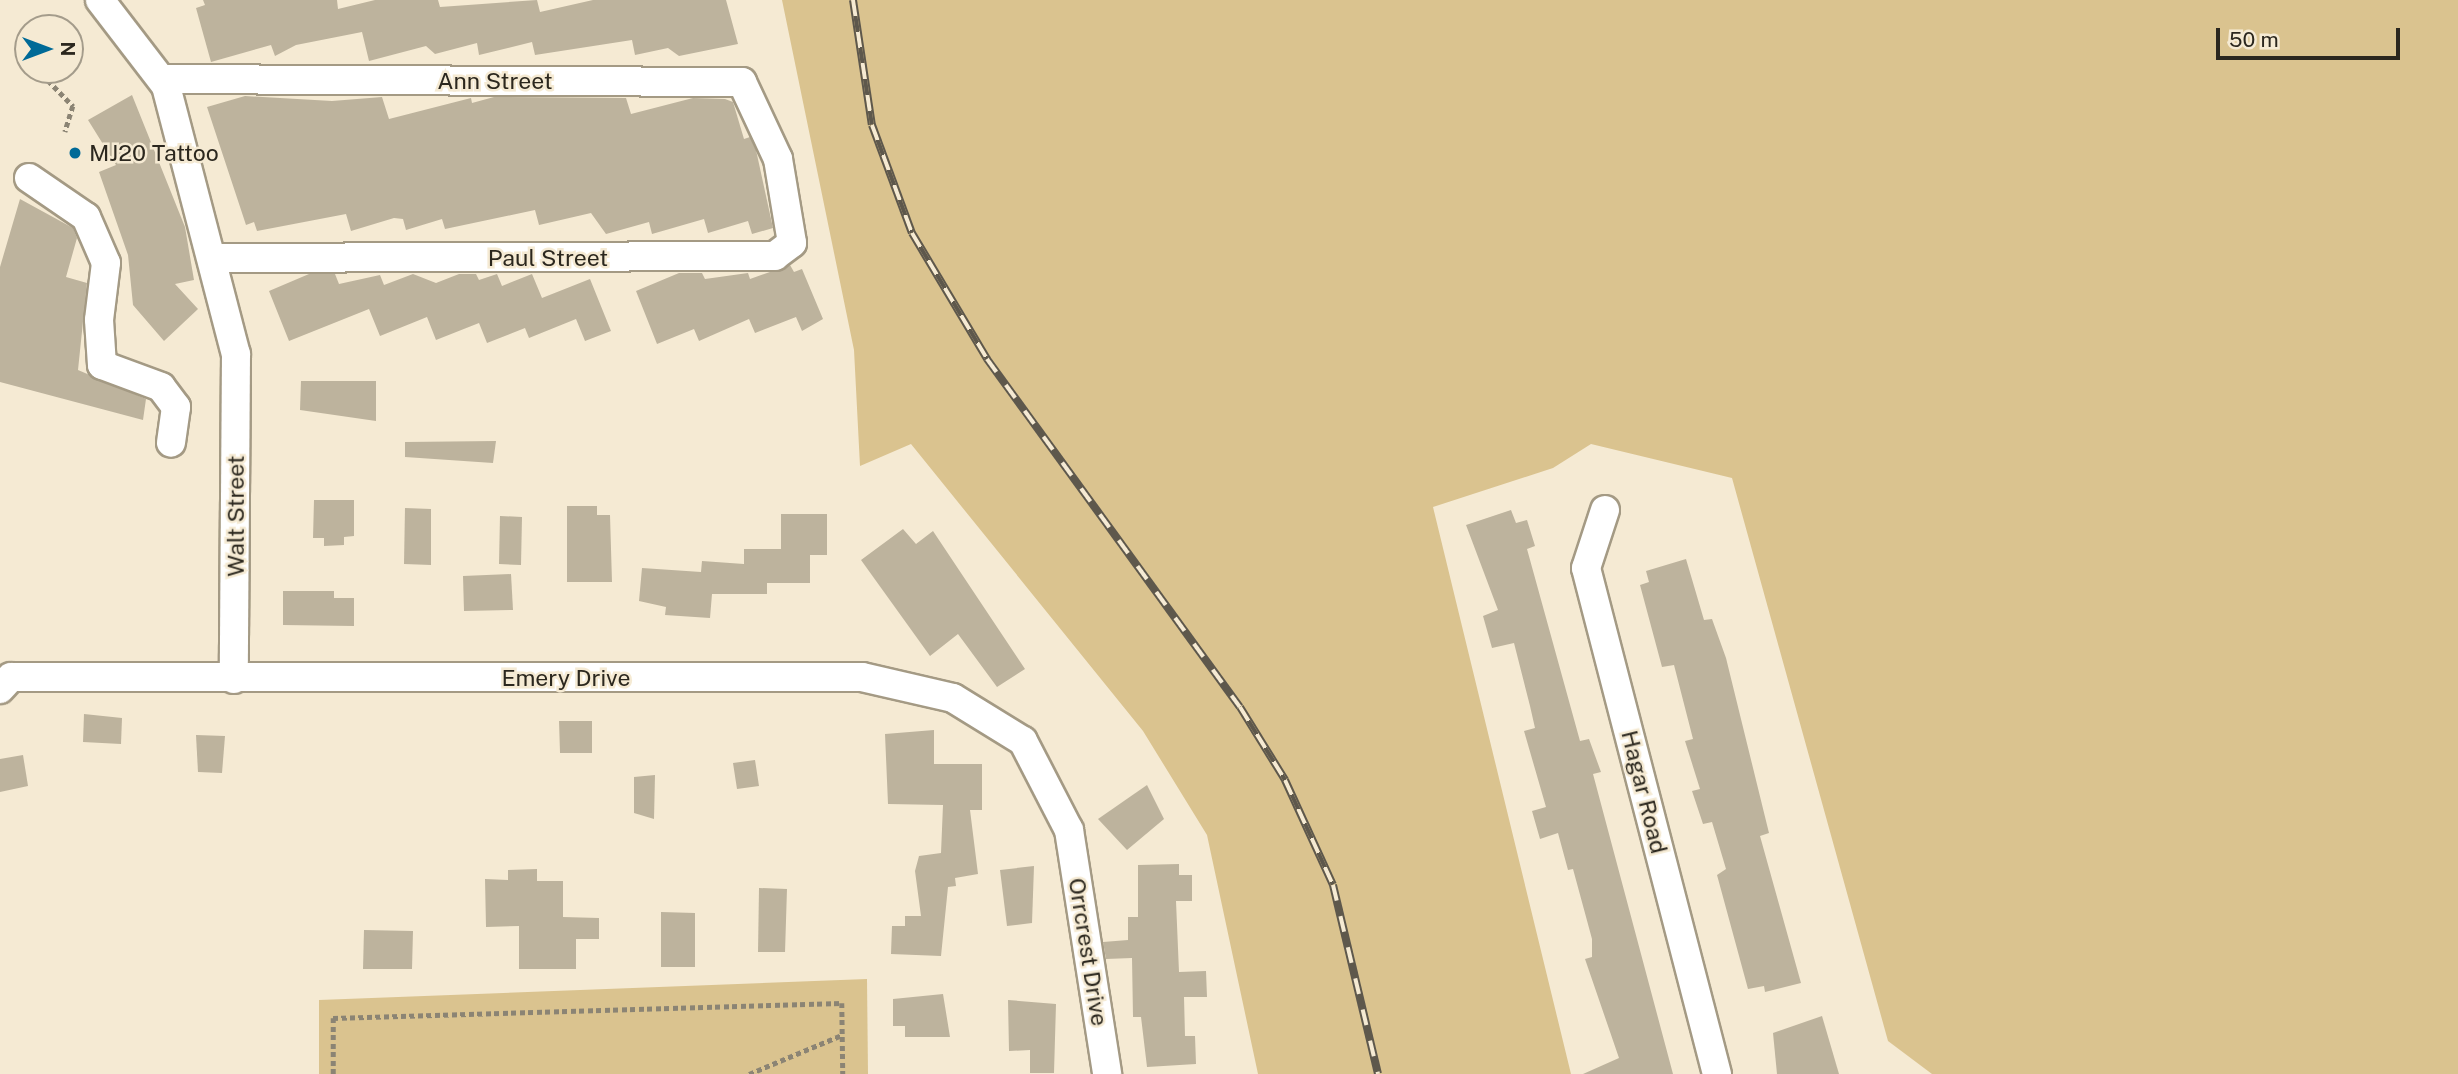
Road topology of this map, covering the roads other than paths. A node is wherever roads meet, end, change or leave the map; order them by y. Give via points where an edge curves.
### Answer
1 (100, 0) edge
2 (162, 79) junction
3 (778, 159) joint
4 (29, 178) dead end
5 (213, 258) junction
6 (171, 443) dead end
7 (1605, 510) dead end
8 (234, 679) junction
9 (0, 689) edge
10 (1069, 830) joint
11 (1107, 1074) edge
12 (1717, 1074) edge

1 - 2 street
2 - 3 street, Ann Street via 742,82
2 - 5 street, Walt Street
3 - 5 street, Paul Street via 792,243 775,256
4 - 6 street via 86,217 106,262 99,320 102,365 161,387 176,407
5 - 8 street, Walt Street via 236,354
7 - 12 street, Hagar Road via 1586,568
8 - 9 street, Emery Drive via 11,677
8 - 10 street, Emery Drive via 862,677 953,698 1023,741
10 - 11 street, Orrcrest Drive

